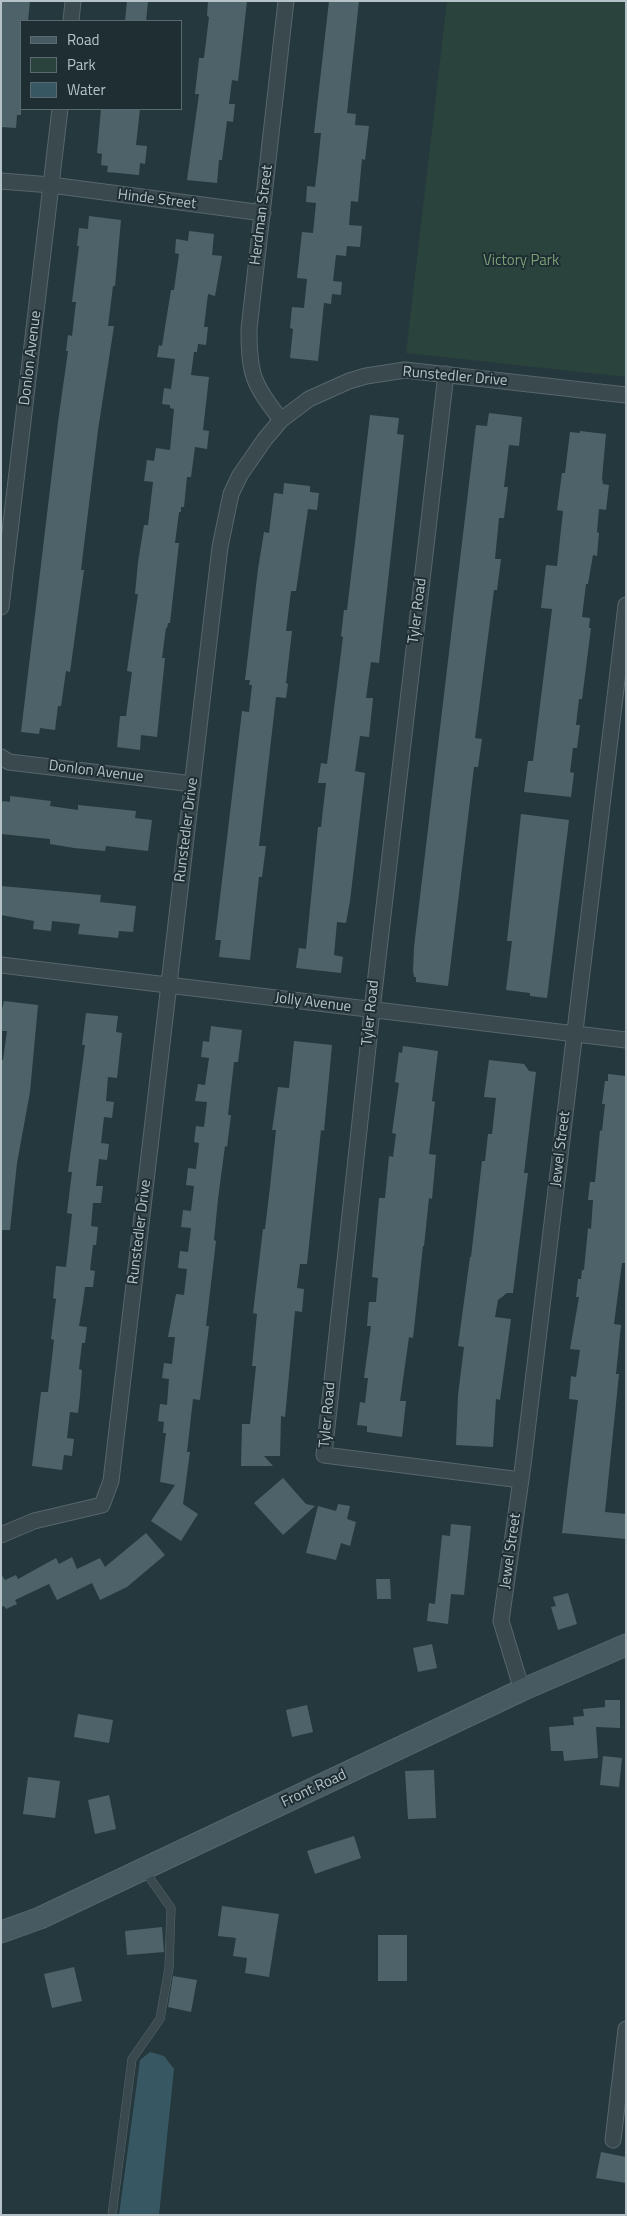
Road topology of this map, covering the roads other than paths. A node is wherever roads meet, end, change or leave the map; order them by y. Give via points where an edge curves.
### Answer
1 (73, 1) edge
2 (286, 1) edge
3 (71, 20) edge
4 (60, 110) edge
5 (1, 181) edge
6 (51, 185) junction
7 (263, 213) junction
8 (446, 374) junction
9 (626, 396) edge
10 (281, 420) junction
11 (626, 605) edge
12 (1, 607) edge
13 (1, 757) edge
14 (193, 784) junction
15 (1, 965) edge
16 (168, 986) junction
17 (372, 1010) junction
18 (574, 1034) junction
19 (626, 1040) edge
20 (521, 1480) junction
21 (1, 1535) edge
22 (626, 1646) edge
23 (522, 1690) junction
24 (144, 1870) junction
25 (1, 1932) edge
26 (626, 2029) edge
27 (613, 2140) dead end
28 (112, 2215) edge

1 - 3 street
2 - 7 street, Herdman Street
4 - 6 street, Donlon Avenue
5 - 6 street
6 - 7 street, Hinde Street
6 - 12 street, Donlon Avenue
7 - 10 street, Herdman Street via 249,329 249,357 258,389
8 - 9 street, Runstedler Drive
8 - 10 street, Runstedler Drive via 405,370 357,378 329,388
8 - 17 street, Tyler Road
10 - 14 street, Runstedler Drive via 240,475 224,519
11 - 18 street, Jewel Street
13 - 14 street, Donlon Avenue via 10,762
14 - 16 street, Runstedler Drive
15 - 16 street, Jolly Avenue
16 - 17 street, Jolly Avenue
16 - 21 street, Runstedler Drive via 111,1482 102,1505 42,1518
17 - 18 street, Jolly Avenue
17 - 20 street, Tyler Road via 324,1455
18 - 19 street, Jolly Avenue
18 - 20 street, Jewel Street
20 - 23 street, Jewel Street via 502,1621
22 - 23 main road, Front Road
23 - 24 main road, Front Road
24 - 25 main road, Front Road via 40,1918
24 - 28 lane via 171,1908 169,1968 160,2019 132,2058
26 - 27 street

